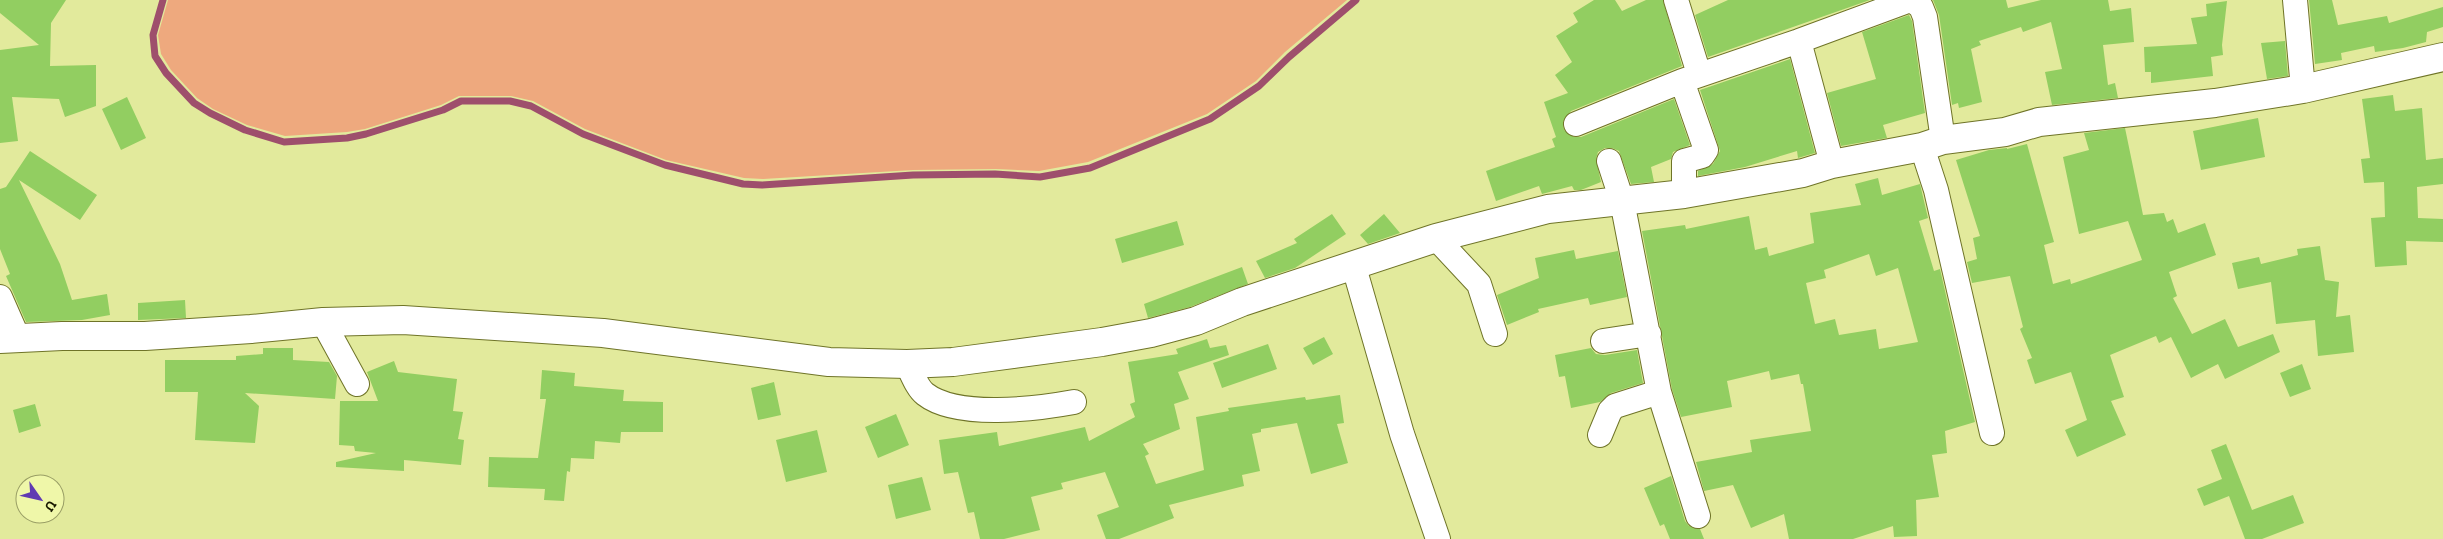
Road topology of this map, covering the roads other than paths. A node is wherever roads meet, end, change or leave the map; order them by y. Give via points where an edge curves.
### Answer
1 (1676, 0) edge
2 (1911, 0) edge
3 (2295, 0) edge
4 (1799, 41) junction
5 (2443, 57) edge
6 (1690, 78) junction
7 (2303, 89) junction
8 (1576, 124) dead end
9 (1932, 144) junction
10 (1610, 161) dead end
11 (1832, 164) junction
12 (1684, 194) junction
13 (1622, 201) junction
14 (1436, 238) junction
15 (1354, 267) junction
16 (0, 297) edge
17 (323, 322) junction
18 (1495, 334) dead end
19 (1649, 334) junction
20 (9, 338) edge
21 (1603, 341) dead end
22 (907, 364) junction
23 (357, 384) dead end
24 (1659, 392) junction
25 (1074, 402) dead end
26 (1992, 433) dead end
27 (1600, 435) dead end
28 (1698, 516) dead end
29 (1438, 539) edge

1 - 6 street
2 - 4 street
2 - 9 street via 1925,17
3 - 7 street
4 - 6 street
4 - 11 street
5 - 7 street
6 - 8 street
6 - 12 street via 1706,150 1702,156 1686,160 1683,164
7 - 9 street via 2215,103 2040,122 2005,132
9 - 11 street
9 - 26 street via 1936,190
10 - 13 street
11 - 12 street via 1803,173
12 - 13 street
13 - 14 street via 1548,209
13 - 19 street
14 - 15 street
14 - 18 street via 1479,284
15 - 22 street via 1242,302 1196,321 1151,333 953,362
15 - 29 street via 1402,434
16 - 20 street
17 - 20 street via 145,336
17 - 22 street via 403,320 603,333 829,362
17 - 23 street
19 - 21 street
19 - 24 street
22 - 25 street via 923,393 966,408 1014,411
24 - 27 street via 1615,406
24 - 28 street

